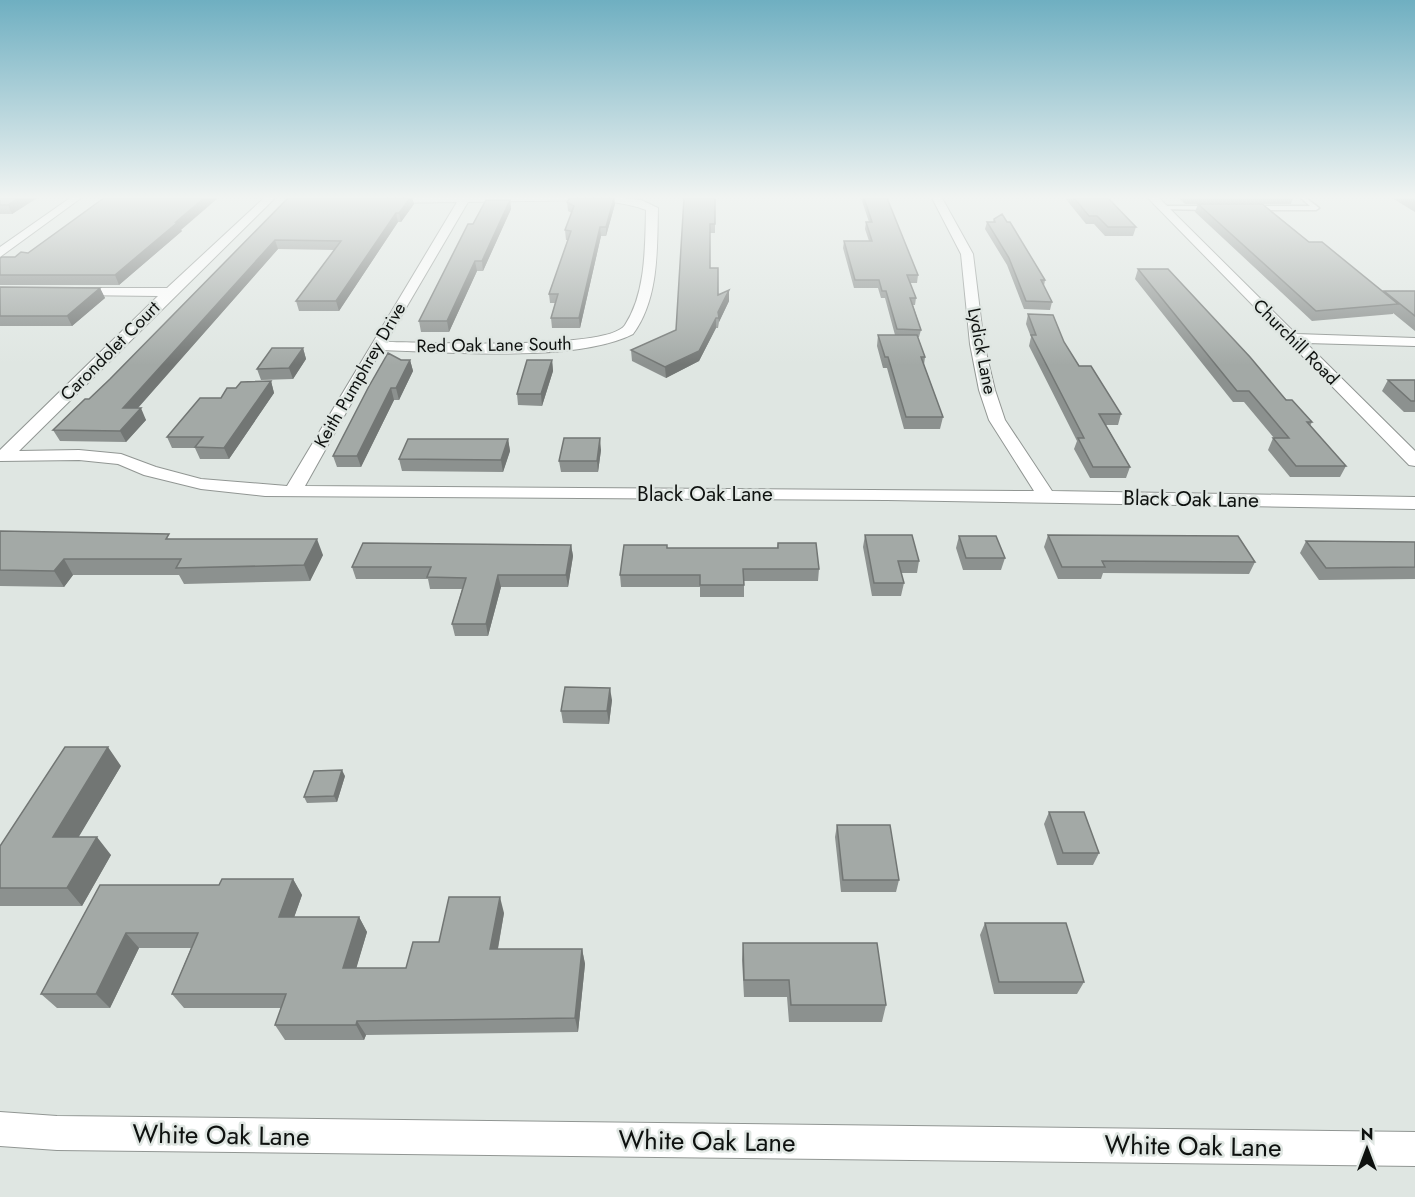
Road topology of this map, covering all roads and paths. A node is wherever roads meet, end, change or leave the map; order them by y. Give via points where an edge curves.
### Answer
1 (211, 254) edge
2 (431, 254) edge
3 (651, 254) edge
4 (967, 254) edge
5 (1208, 254) edge
6 (57, 291) edge
7 (170, 292) junction
8 (1291, 338) junction
9 (1415, 342) edge
10 (376, 346) junction
11 (2, 456) edge
12 (1415, 461) edge
13 (293, 491) junction
14 (1047, 497) junction
15 (1415, 503) edge
16 (0, 1129) edge
17 (1415, 1149) edge

1 - 7 street, Carondolet Court
2 - 10 street, Keith Pumphrey Drive
3 - 10 street, Red Oak Lane South via 645,293 628,332 613,340 563,346
4 - 14 street, Lydick Lane via 977,344 987,390 998,420
5 - 8 street, Churchill Road
6 - 7 street
7 - 11 street, Carondolet Court
8 - 9 street
8 - 12 street, Churchill Road
10 - 13 street, Keith Pumphrey Drive
11 - 13 street, Black Oak Lane via 121,459 201,484
13 - 14 street, Black Oak Lane
14 - 15 street, Black Oak Lane
16 - 17 street, White Oak Lane via 57,1133

